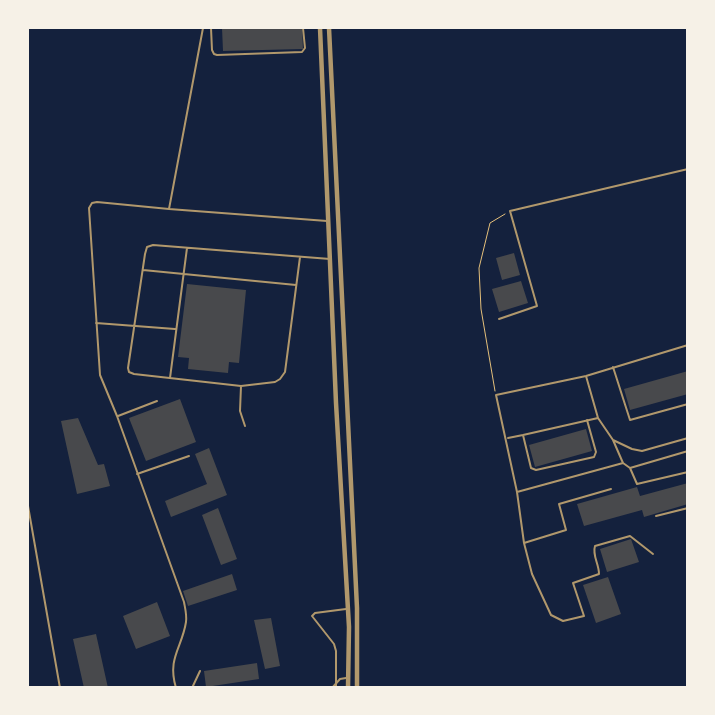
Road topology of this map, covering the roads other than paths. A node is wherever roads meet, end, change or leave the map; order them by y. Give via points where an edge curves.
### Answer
1 (202, 28) edge
2 (211, 28) edge
3 (303, 28) edge
4 (320, 28) edge
5 (329, 28) edge
6 (327, 162) junction
7 (336, 162) junction
8 (688, 169) edge
9 (169, 210) junction
10 (329, 221) junction
11 (187, 248) junction
12 (300, 257) junction
13 (330, 259) junction
14 (340, 259) junction
15 (142, 270) junction
16 (183, 274) junction
17 (296, 285) junction
18 (499, 318) dead end
19 (96, 323) junction
20 (134, 326) junction
21 (176, 329) junction
22 (688, 345) edge
23 (613, 367) junction
24 (586, 376) junction
25 (170, 378) junction
26 (241, 386) junction
27 (158, 401) dead end
28 (688, 404) edge
29 (117, 416) junction
30 (598, 418) junction
31 (587, 420) junction
32 (245, 426) dead end
33 (523, 435) junction
34 (348, 436) junction
35 (338, 437) junction
36 (506, 438) junction
37 (688, 438) edge
38 (614, 440) junction
39 (688, 451) edge
40 (189, 456) dead end
41 (623, 463) junction
42 (630, 468) junction
43 (688, 472) edge
44 (137, 475) junction
45 (611, 489) dead end
46 (517, 492) junction
47 (28, 506) edge
48 (688, 508) edge
49 (656, 516) dead end
50 (524, 543) junction
51 (654, 554) dead end
52 (357, 608) junction
53 (348, 609) junction
54 (200, 671) dead end
55 (348, 677) junction
56 (357, 677) junction
57 (336, 683) junction
58 (60, 688) edge
59 (176, 688) edge
60 (192, 688) edge
61 (332, 688) edge
62 (336, 688) edge
63 (348, 688) edge
64 (357, 688) edge

1 - 9 lane
2 - 3 lane via 212,50 217,55 302,52 305,48
4 - 6 street
5 - 7 street
6 - 7 street
6 - 10 street
7 - 14 street
8 - 18 lane via 510,211 537,306
9 - 10 lane
9 - 19 lane via 92,203 89,208
10 - 13 street
11 - 12 lane
11 - 15 lane via 148,247
11 - 16 lane
12 - 13 lane
12 - 17 lane
13 - 14 street
13 - 35 street
14 - 34 street
15 - 16 lane
15 - 20 lane
16 - 17 lane
16 - 21 lane
17 - 26 lane via 285,372 275,382
19 - 20 lane
19 - 29 lane via 100,375
20 - 21 lane
20 - 25 lane via 129,372
21 - 25 lane
22 - 23 lane
23 - 24 lane
23 - 28 lane via 630,420
24 - 30 lane
24 - 36 lane via 496,395
25 - 26 lane
26 - 32 lane via 240,411
27 - 29 lane
29 - 44 lane
30 - 31 lane
30 - 38 lane
31 - 33 lane
31 - 33 lane via 596,452 594,456 536,470 531,468
33 - 36 lane
34 - 35 street
34 - 52 street
35 - 53 street
36 - 46 lane
37 - 38 lane via 642,452
38 - 41 lane
39 - 42 lane
40 - 44 lane
41 - 42 lane
41 - 46 lane
42 - 43 lane via 637,484
44 - 59 lane via 184,602 186,622 172,671
45 - 50 lane via 559,504 566,530
46 - 50 lane
47 - 58 lane
48 - 49 lane
50 - 51 lane via 532,574 551,615 563,621 584,616 573,583 599,574 595,546 630,536
52 - 53 street
52 - 56 street
53 - 55 street
53 - 57 lane via 312,616 334,644
54 - 60 lane
55 - 56 street
55 - 57 lane
55 - 63 street
56 - 64 street
57 - 61 lane
57 - 62 lane

